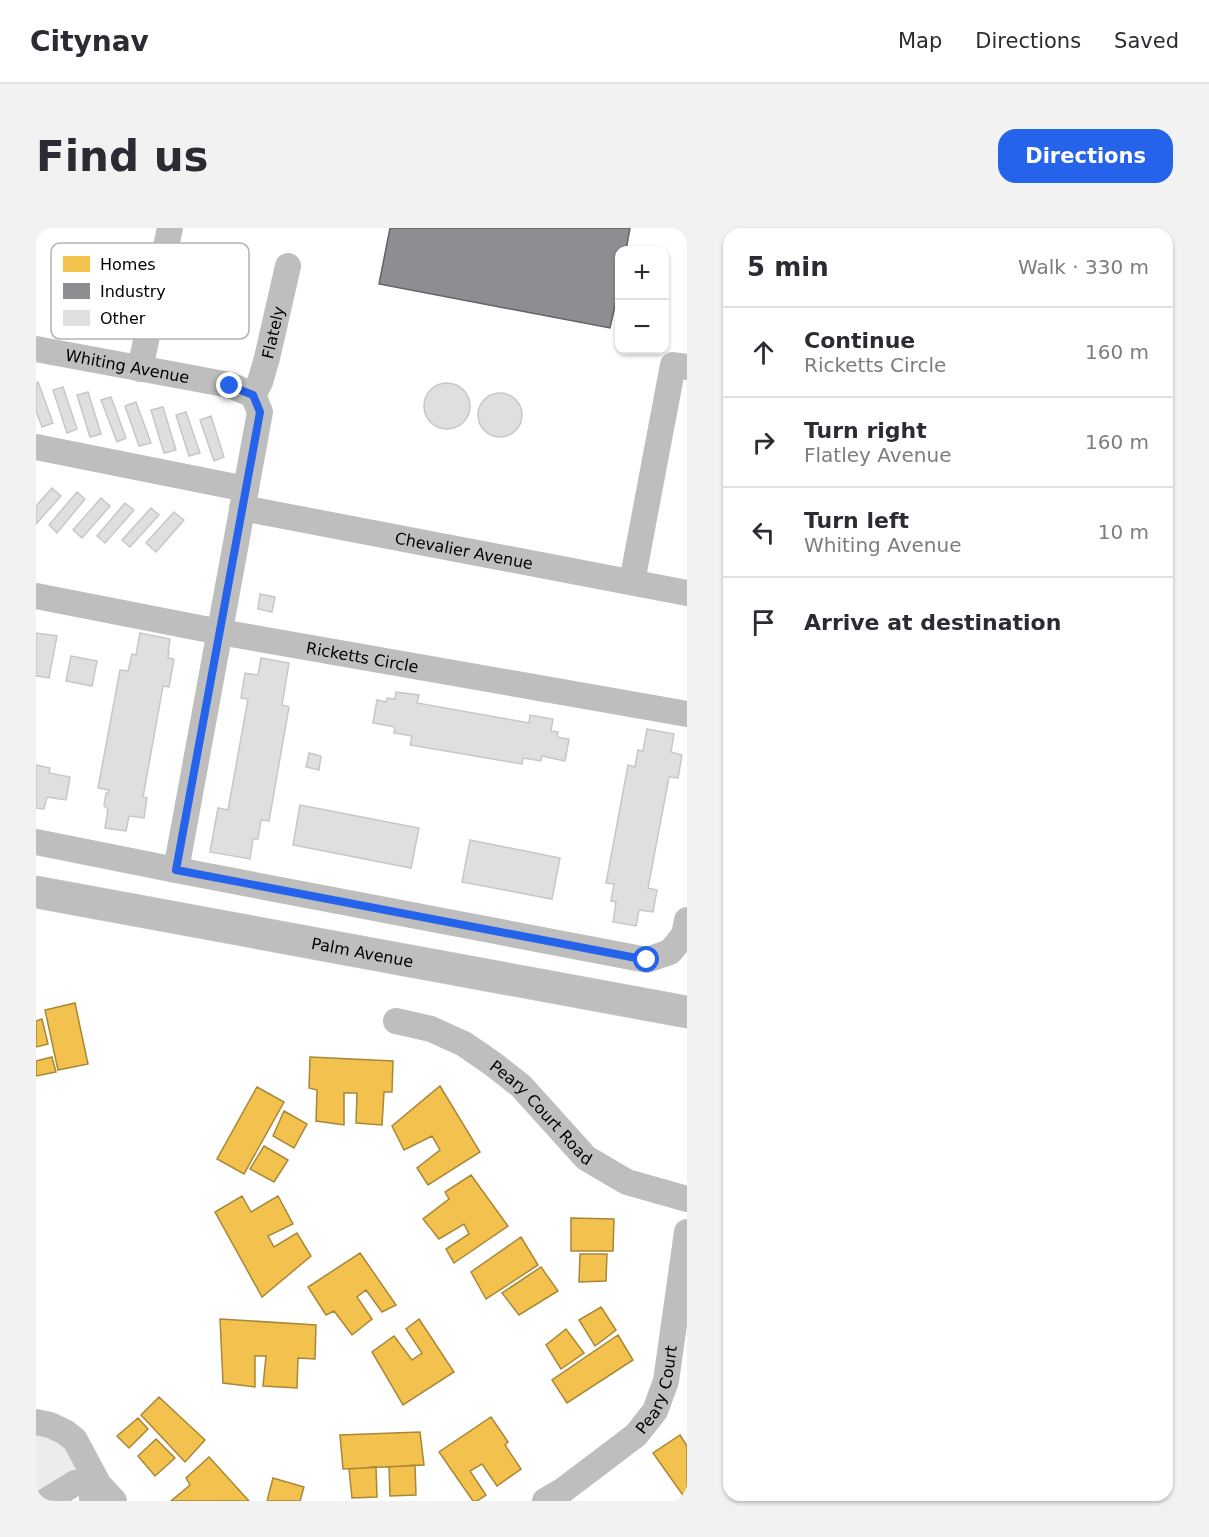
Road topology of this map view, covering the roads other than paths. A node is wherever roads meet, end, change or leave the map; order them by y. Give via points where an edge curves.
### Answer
1 (170, 228) edge
2 (167, 243) edge
3 (288, 266) dead end
4 (146, 339) edge
5 (36, 349) edge
6 (687, 367) edge
7 (140, 369) junction
8 (253, 395) junction
9 (36, 447) edge
10 (244, 498) junction
11 (632, 582) junction
12 (687, 593) edge
13 (36, 596) edge
14 (220, 632) junction
15 (687, 714) edge
16 (36, 842) edge
17 (176, 870) junction
18 (36, 892) edge
19 (687, 920) edge
20 (687, 1012) edge
21 (396, 1022) dead end
22 (687, 1199) edge
23 (687, 1232) edge
24 (36, 1422) edge
25 (101, 1496) edge
26 (46, 1501) edge
27 (545, 1501) edge

1 - 2 street
3 - 8 street, Flately via 265,366
4 - 7 street
5 - 7 street, Whiting Avenue
6 - 11 street via 673,365
7 - 8 street, Whiting Avenue via 230,386
8 - 10 street via 260,412
9 - 10 street, Chevalier Avenue
10 - 11 street, Chevalier Avenue
10 - 14 street
11 - 12 street, Chevalier Avenue
13 - 14 street, Ricketts Circle
14 - 15 street, Ricketts Circle
14 - 17 street
16 - 17 street
17 - 19 street via 647,960 670,952 684,935
18 - 20 main road, Palm Avenue
21 - 22 street, Peary Court Road via 431,1029 464,1044 493,1064 520,1086 586,1158 600,1167 627,1182
23 - 27 street, Peary Court via 666,1381 655,1411 636,1435
24 - 25 street via 50,1425 75,1440
25 - 26 street via 75,1483

